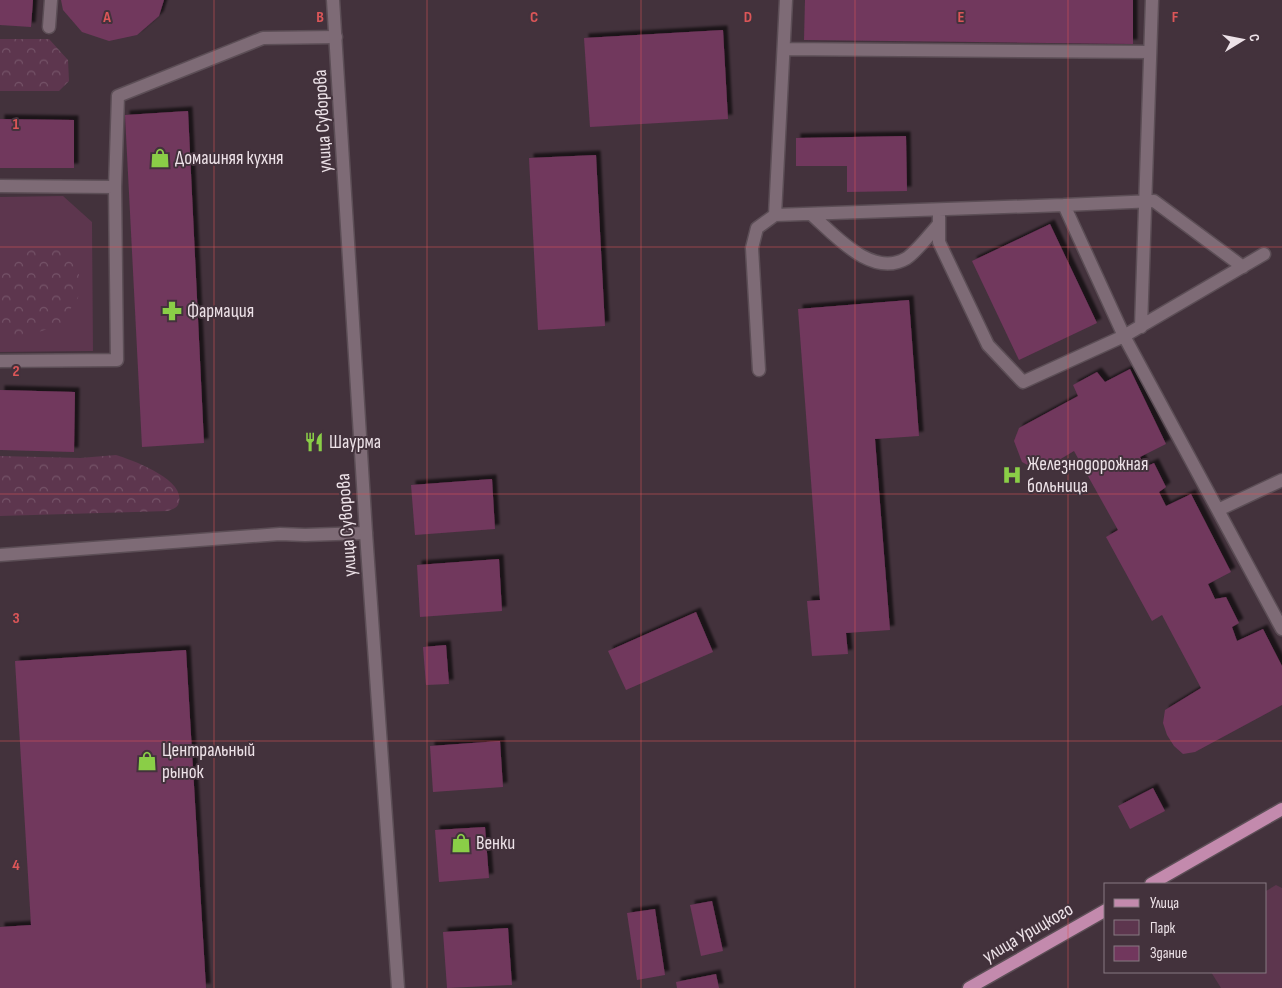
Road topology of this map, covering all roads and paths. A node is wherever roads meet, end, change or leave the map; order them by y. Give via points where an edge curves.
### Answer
1 (51, 0) edge
2 (333, 0) edge
3 (786, 0) edge
4 (1152, 0) edge
5 (49, 27) dead end
6 (336, 37) junction
7 (784, 49) junction
8 (1150, 52) junction
9 (0, 186) edge
10 (115, 187) junction
11 (1145, 202) junction
12 (1064, 205) junction
13 (939, 210) junction
14 (812, 214) junction
15 (775, 216) junction
16 (939, 224) junction
17 (1264, 254) dead end
18 (1243, 267) junction
19 (1141, 326) junction
20 (1124, 336) junction
21 (0, 360) edge
22 (759, 370) dead end
23 (1282, 480) edge
24 (1218, 510) junction
25 (366, 533) junction
26 (0, 555) edge
27 (1282, 629) edge
28 (1282, 809) edge
29 (1153, 883) edge
30 (1104, 911) edge
31 (398, 988) edge
32 (970, 988) edge

1 - 5 main road
2 - 6 main road, улица Суворова
3 - 7 main road
4 - 8 main road
6 - 10 main road via 263,38 118,96
6 - 25 main road, улица Суворова
7 - 8 main road
7 - 15 main road
8 - 11 main road
9 - 10 main road
10 - 21 main road via 117,360
11 - 12 main road
11 - 18 main road via 1154,202
11 - 19 main road
12 - 13 main road
12 - 20 main road
13 - 14 main road
13 - 16 main road
14 - 15 main road
14 - 16 main road via 843,243 880,264 907,257
15 - 22 main road via 757,228 752,248
16 - 20 main road via 939,242 988,345 1023,382
17 - 18 main road
18 - 19 main road
19 - 20 main road
20 - 24 main road
23 - 24 main road
24 - 27 main road
25 - 26 main road via 280,534
25 - 31 main road, улица Суворова
28 - 29 main road
30 - 32 main road, улица Урицкого

